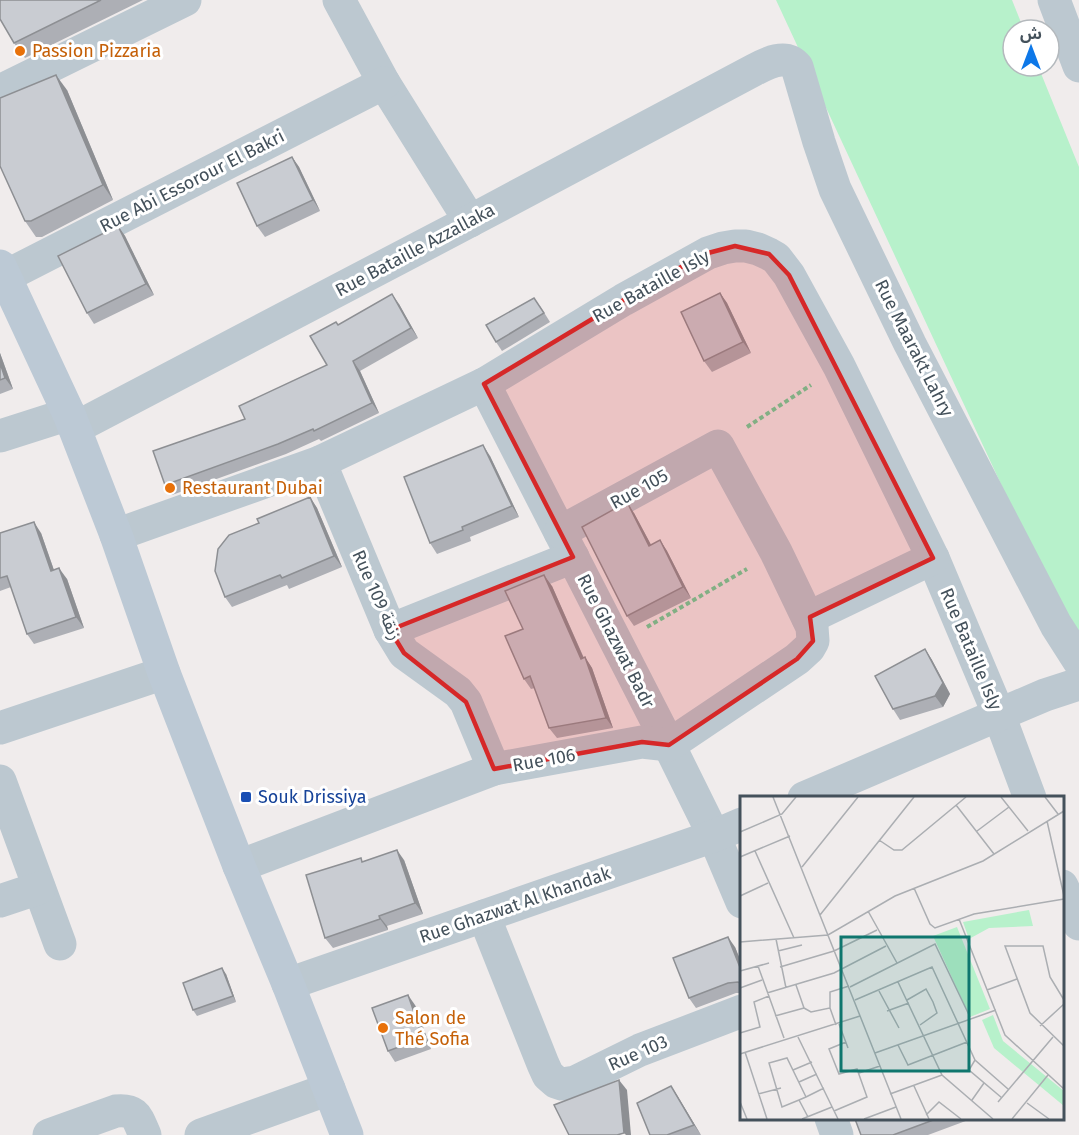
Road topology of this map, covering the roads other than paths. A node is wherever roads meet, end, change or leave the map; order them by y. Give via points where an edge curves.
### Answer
1 (185, 0) edge
2 (339, 0) edge
3 (1054, 0) edge
4 (1079, 66) edge
5 (754, 70) joint
6 (384, 82) junction
7 (0, 91) edge
8 (470, 221) junction
9 (1, 274) edge
10 (484, 384) junction
11 (72, 421) junction
12 (0, 436) edge
13 (320, 462) junction
14 (116, 535) junction
15 (567, 544) junction
16 (933, 558) junction
17 (809, 620) junction
18 (390, 630) junction
19 (1079, 661) edge
20 (164, 673) junction
21 (1079, 684) edge
22 (999, 715) junction
23 (0, 728) edge
24 (669, 744) junction
25 (494, 769) junction
26 (0, 781) edge
27 (809, 796) edge
28 (1028, 796) edge
29 (728, 830) edge
30 (239, 866) junction
31 (39, 888) junction
32 (1064, 890) edge
33 (740, 896) edge
34 (0, 901) edge
35 (484, 916) junction
36 (1079, 924) edge
37 (60, 944) dead end
38 (288, 984) junction
39 (740, 1011) edge
40 (329, 1089) junction
41 (831, 1120) edge
42 (49, 1135) edge
43 (145, 1135) edge
44 (201, 1135) edge
45 (346, 1135) edge
46 (837, 1135) edge

1 - 7 street
2 - 6 street
3 - 4 street
5 - 8 street, Rue Bataille Azzallaka
5 - 19 street, Rue Maarakt Lahry via 786,59 797,67 835,189 910,344 1056,625
6 - 8 street
6 - 9 street, Rue Abi Essorour El Bakri
8 - 11 street, Rue Bataille Azzallaka
9 - 11 main road
10 - 13 street, Rue Bataille Isly
10 - 15 street, Rue Ghazwat Badr
10 - 16 street, Rue Bataille Isly via 708,253 746,246 769,254 789,275 839,366
11 - 12 street, Rue Bataille Azzallaka
11 - 14 main road
13 - 14 street, Rue Bataille Isly
13 - 18 street, Rue 109 زنقة
14 - 20 main road
15 - 17 street, Rue 105 via 730,438
15 - 18 street, Rue 105
15 - 24 street, Rue Ghazwat Badr
16 - 17 street
16 - 22 street, Rue Bataille Isly
17 - 24 street via 813,641 797,659
18 - 25 street, Rue 109 زنقة via 404,653 466,702
20 - 23 street
20 - 30 main road
21 - 22 street
22 - 27 street
22 - 28 street, Rue Bataille Isly
24 - 25 street, Rue 106 via 642,742
24 - 29 street, Rue Ghazwat Badr
25 - 30 street, Rue 106
26 - 31 street
29 - 33 street, Rue Ghazwat Badr
29 - 35 street, Rue Ghazwat Al Khandak
30 - 38 main road
31 - 34 street
31 - 37 street
32 - 36 street
35 - 38 street, Rue Ghazwat Al Khandak
35 - 39 street, Rue 103 via 543,1064 556,1082 575,1082 640,1050
38 - 40 main road
40 - 44 street
40 - 45 main road
41 - 46 street
42 - 43 street via 129,1110

